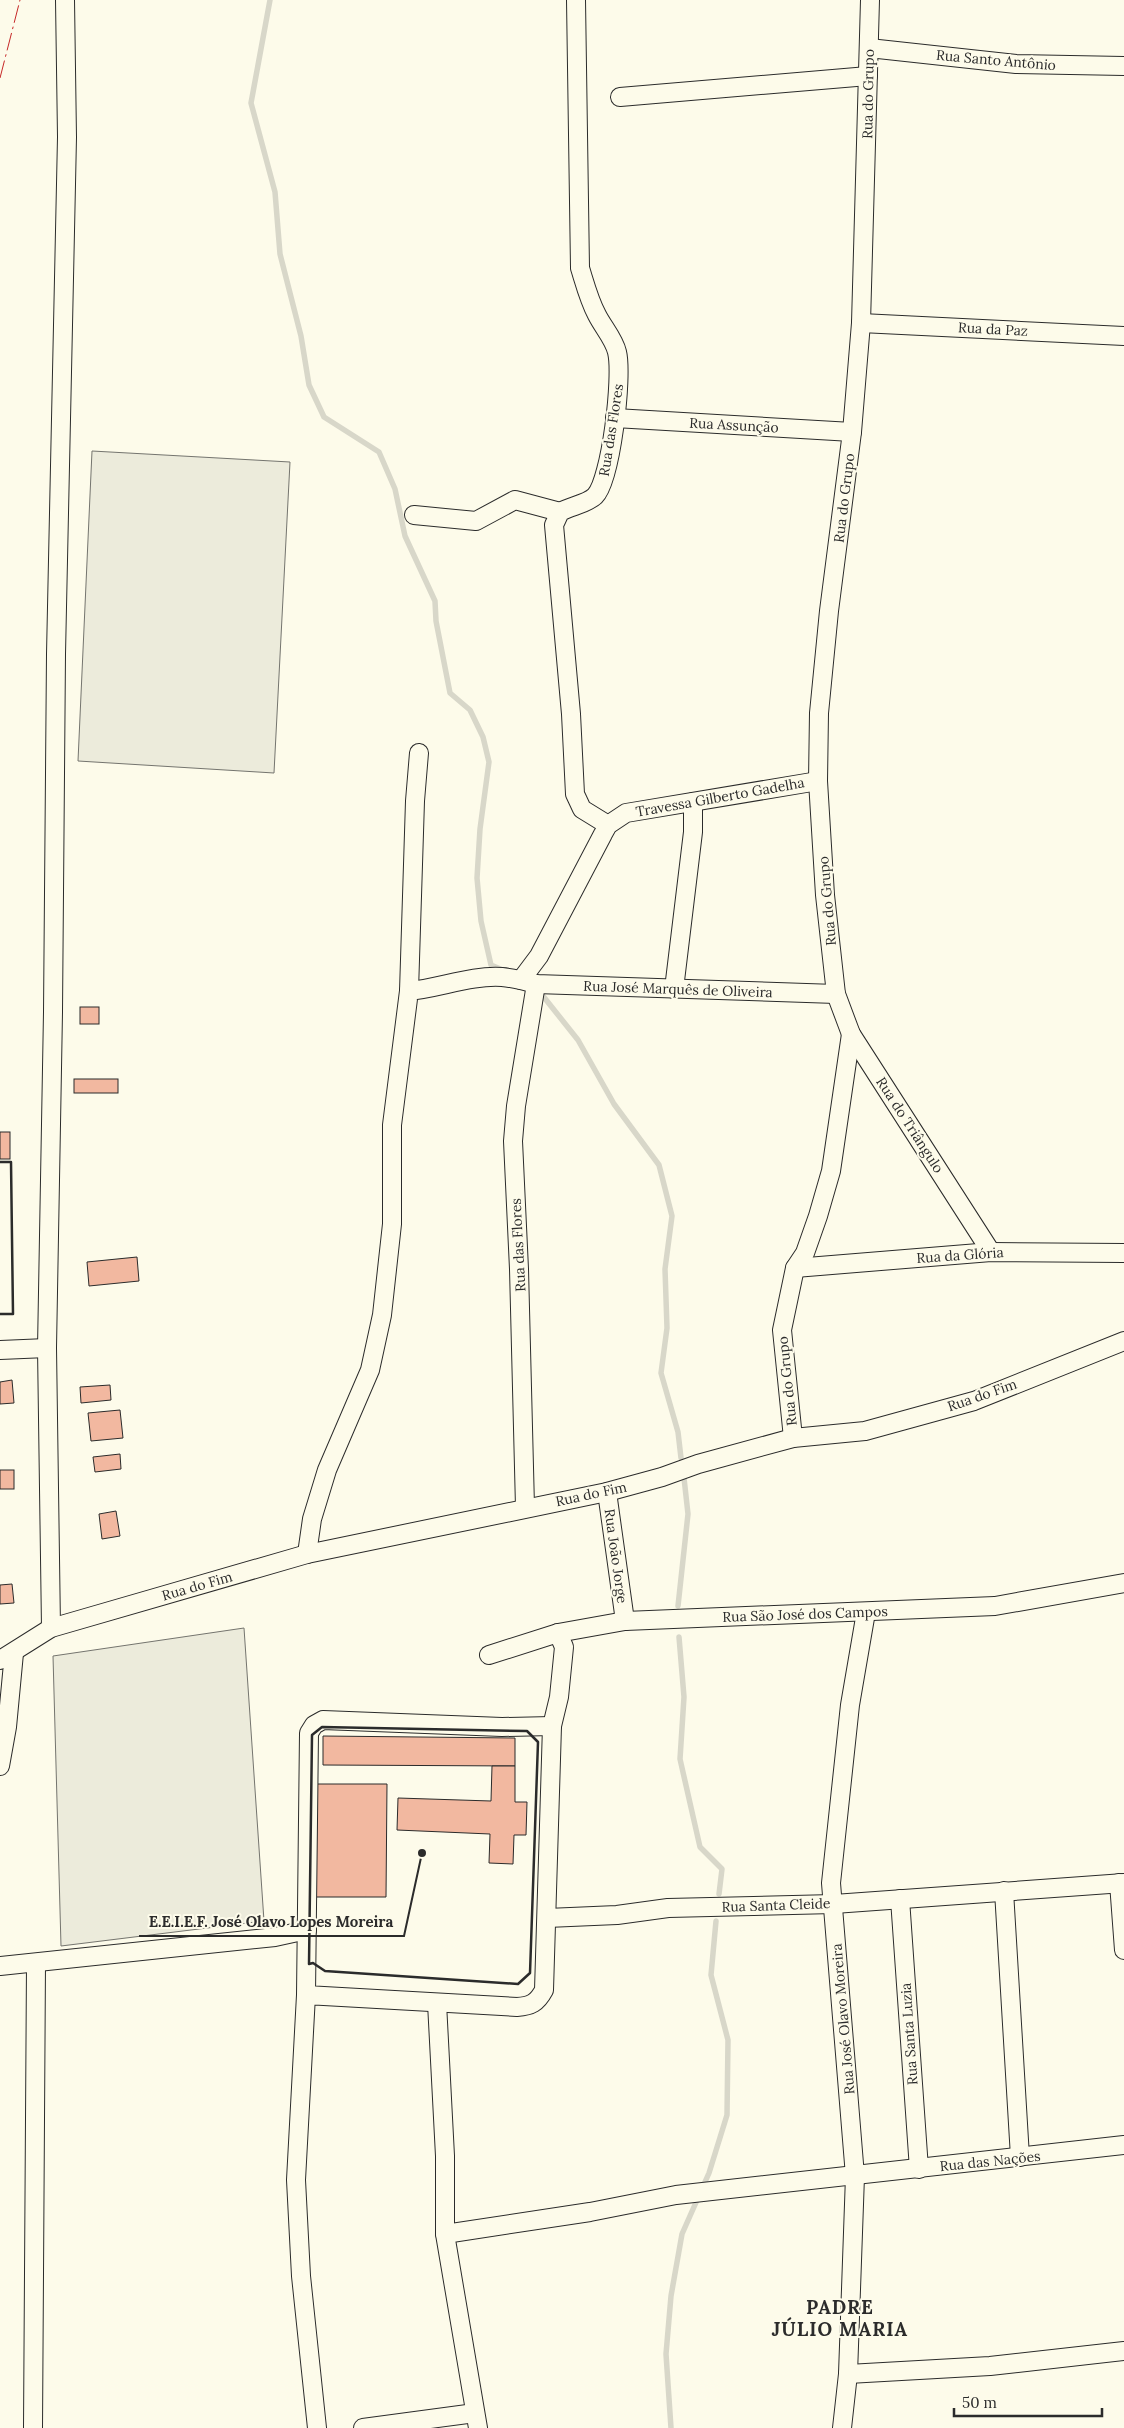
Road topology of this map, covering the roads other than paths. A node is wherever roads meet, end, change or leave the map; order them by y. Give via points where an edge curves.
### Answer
1 (65, 0) edge
2 (576, 0) edge
3 (870, 0) edge
4 (869, 48) junction
5 (1124, 66) edge
6 (868, 76) junction
7 (620, 97) dead end
8 (861, 323) junction
9 (1124, 336) edge
10 (615, 418) junction
11 (852, 432) junction
12 (560, 512) junction
13 (414, 515) dead end
14 (419, 753) dead end
15 (818, 781) junction
16 (693, 802) junction
17 (608, 825) junction
18 (529, 982) junction
19 (674, 989) junction
20 (409, 990) junction
21 (836, 994) junction
22 (852, 1034) junction
23 (991, 1252) junction
24 (1124, 1253) edge
25 (795, 1268) junction
26 (1124, 1341) edge
27 (47, 1348) junction
28 (0, 1350) edge
29 (793, 1438) junction
30 (607, 1492) junction
31 (525, 1508) junction
32 (307, 1554) junction
33 (1124, 1583) edge
34 (866, 1612) junction
35 (625, 1620) junction
36 (51, 1628) junction
37 (558, 1633) junction
38 (489, 1655) dead end
39 (7, 1656) edge
40 (552, 1726) junction
41 (0, 1766) edge
42 (1122, 1883) edge
43 (1004, 1891) junction
44 (900, 1899) junction
45 (834, 1904) junction
46 (547, 1918) junction
47 (307, 1930) junction
48 (1124, 1950) edge
49 (36, 1964) junction
50 (0, 1966) edge
51 (306, 1995) junction
52 (438, 2002) junction
53 (1124, 2146) edge
54 (1020, 2157) junction
55 (919, 2169) junction
56 (855, 2176) junction
57 (445, 2234) junction
58 (1124, 2350) edge
59 (848, 2374) junction
60 (476, 2421) edge
61 (33, 2428) edge
62 (316, 2428) edge
63 (363, 2428) edge
64 (842, 2428) edge

1 - 27 street via 67,146 56,654
2 - 10 street, Rua das Flores via 580,268 596,314 617,351 620,374
3 - 4 street, Rua do Grupo
4 - 5 street, Rua Santo Antônio via 1016,64
4 - 6 street, Rua do Grupo
6 - 7 street
6 - 8 street, Rua do Grupo
8 - 9 street, Rua da Paz
8 - 11 street, Rua do Grupo
10 - 11 street, Rua Assunção
10 - 12 street, Rua das Flores via 604,482 599,492 593,498
11 - 15 street, Rua do Grupo via 819,712
12 - 13 street via 515,500 476,521
12 - 17 street via 554,525 575,794 582,809
14 - 20 street
15 - 16 street, Travessa Gilberto Gadelha
15 - 21 street, Rua do Grupo via 825,895
16 - 17 street, Travessa Gilberto Gadelha via 626,814
16 - 19 street via 693,832
17 - 18 street via 533,966
18 - 19 street, Rua José Marquês de Oliveira
18 - 20 street, Rua José Marquês de Oliveira via 501,977
18 - 31 street, Rua das Flores via 513,1141 520,1278
19 - 21 street, Rua José Marquês de Oliveira
20 - 32 street via 392,1125 392,1224 382,1316 370,1370 327,1470 312,1519
21 - 22 street, Rua do Triângulo
22 - 23 street, Rua do Triângulo
22 - 25 street, Rua do Grupo via 831,1171 805,1253
23 - 24 street, Rua da Glória
23 - 25 street, Rua da Glória
25 - 29 street, Rua do Grupo via 782,1330
26 - 29 street, Rua do Fim via 974,1401 865,1431
27 - 28 street
27 - 36 street
29 - 30 street, Rua do Fim
30 - 31 street, Rua do Fim
30 - 35 street, Rua João Jorge
31 - 32 street, Rua do Fim
32 - 36 street, Rua do Fim
33 - 34 street, Rua São José dos Campos via 995,1606
34 - 35 street, Rua São José dos Campos
34 - 45 street, Rua José Olavo Moreira via 850,1705 834,1845
35 - 37 street, Rua São José dos Campos
36 - 39 street, Rua do Fim
37 - 38 street, Rua São José dos Campos
37 - 40 street via 564,1647 559,1697
39 - 41 street via 7,1727
40 - 46 street
40 - 47 street via 322,1720 314,1725 309,1733
42 - 43 street, Rua Santa Cleide
42 - 48 street
43 - 44 street, Rua Santa Cleide
43 - 54 street
44 - 45 street, Rua Santa Cleide
44 - 55 street, Rua Santa Luzia
45 - 46 street, Rua Santa Cleide via 668,1908 617,1915
45 - 56 street, Rua José Olavo Moreira
46 - 52 street via 544,1990 539,2000 530,2006 517,2007
47 - 49 street via 275,1937
47 - 51 street
49 - 50 street
49 - 61 street
51 - 52 street
51 - 62 street via 297,2202
52 - 57 street
53 - 54 street, Rua das Nações
54 - 55 street, Rua das Nações
55 - 56 street, Rua das Nações
56 - 57 street, Rua das Nações via 676,2195
56 - 59 street, Rua José Olavo Moreira
57 - 60 street
58 - 59 street via 990,2366
59 - 64 street, Rua José Olavo Moreira
60 - 63 street

